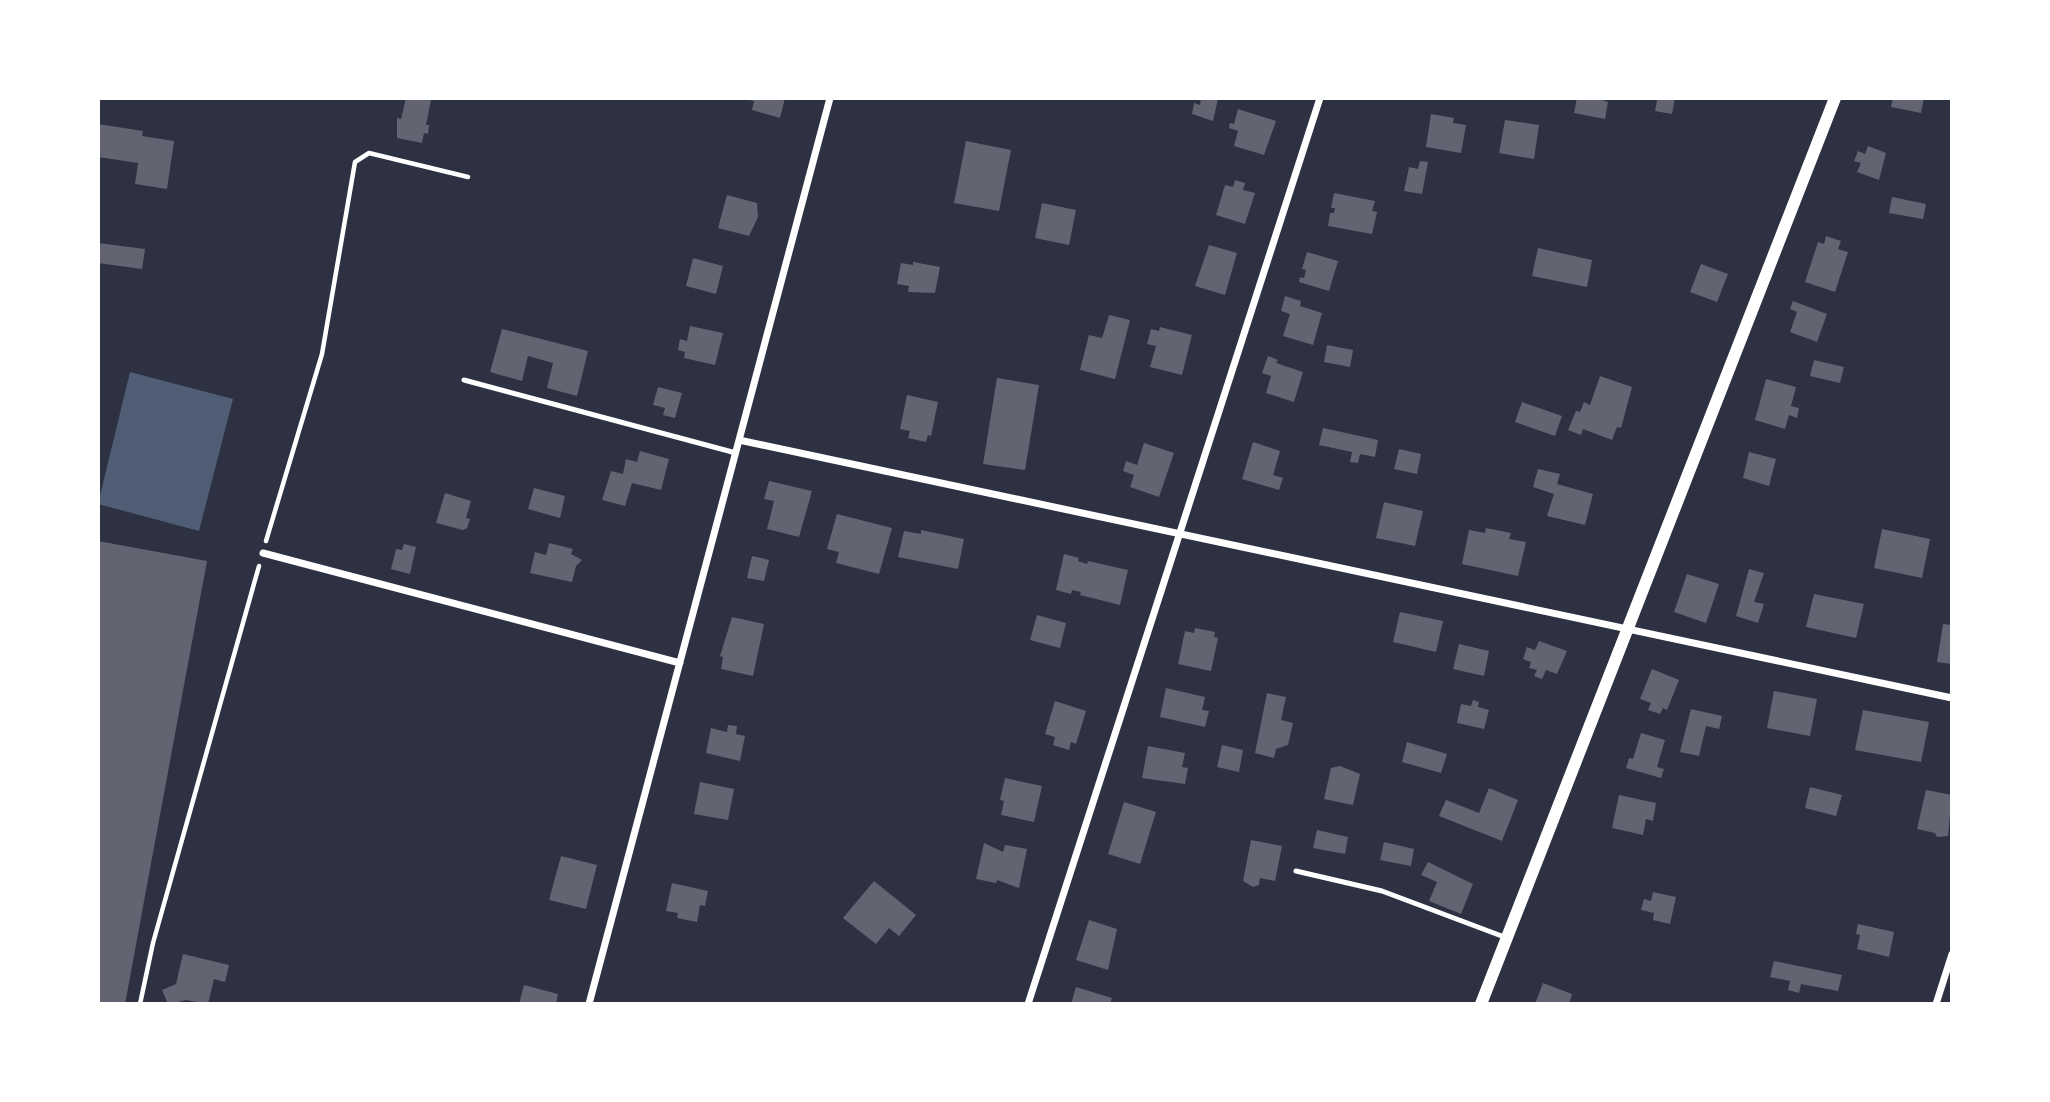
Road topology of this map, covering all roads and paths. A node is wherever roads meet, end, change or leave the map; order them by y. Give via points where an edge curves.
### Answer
1 (830, 98) edge
2 (1321, 98) edge
3 (1835, 98) edge
4 (468, 177) dead end
5 (464, 380) dead end
6 (740, 440) junction
7 (736, 453) junction
8 (1181, 535) junction
9 (262, 553) junction
10 (1629, 627) junction
11 (680, 663) junction
12 (1952, 698) edge
13 (1296, 871) dead end
14 (1507, 938) junction
15 (1952, 954) edge
16 (140, 1004) edge
17 (589, 1004) edge
18 (1028, 1004) edge
19 (1481, 1004) edge
20 (1936, 1004) edge

1 - 6 street
2 - 8 street
3 - 10 street
4 - 9 path via 369,153 355,162 322,354
5 - 7 lane
6 - 7 street
6 - 8 street
7 - 11 street
8 - 10 street
8 - 18 street
9 - 11 street
9 - 16 path
10 - 12 street
10 - 14 street
11 - 17 street
13 - 14 lane via 1382,891
14 - 19 street
15 - 20 street

